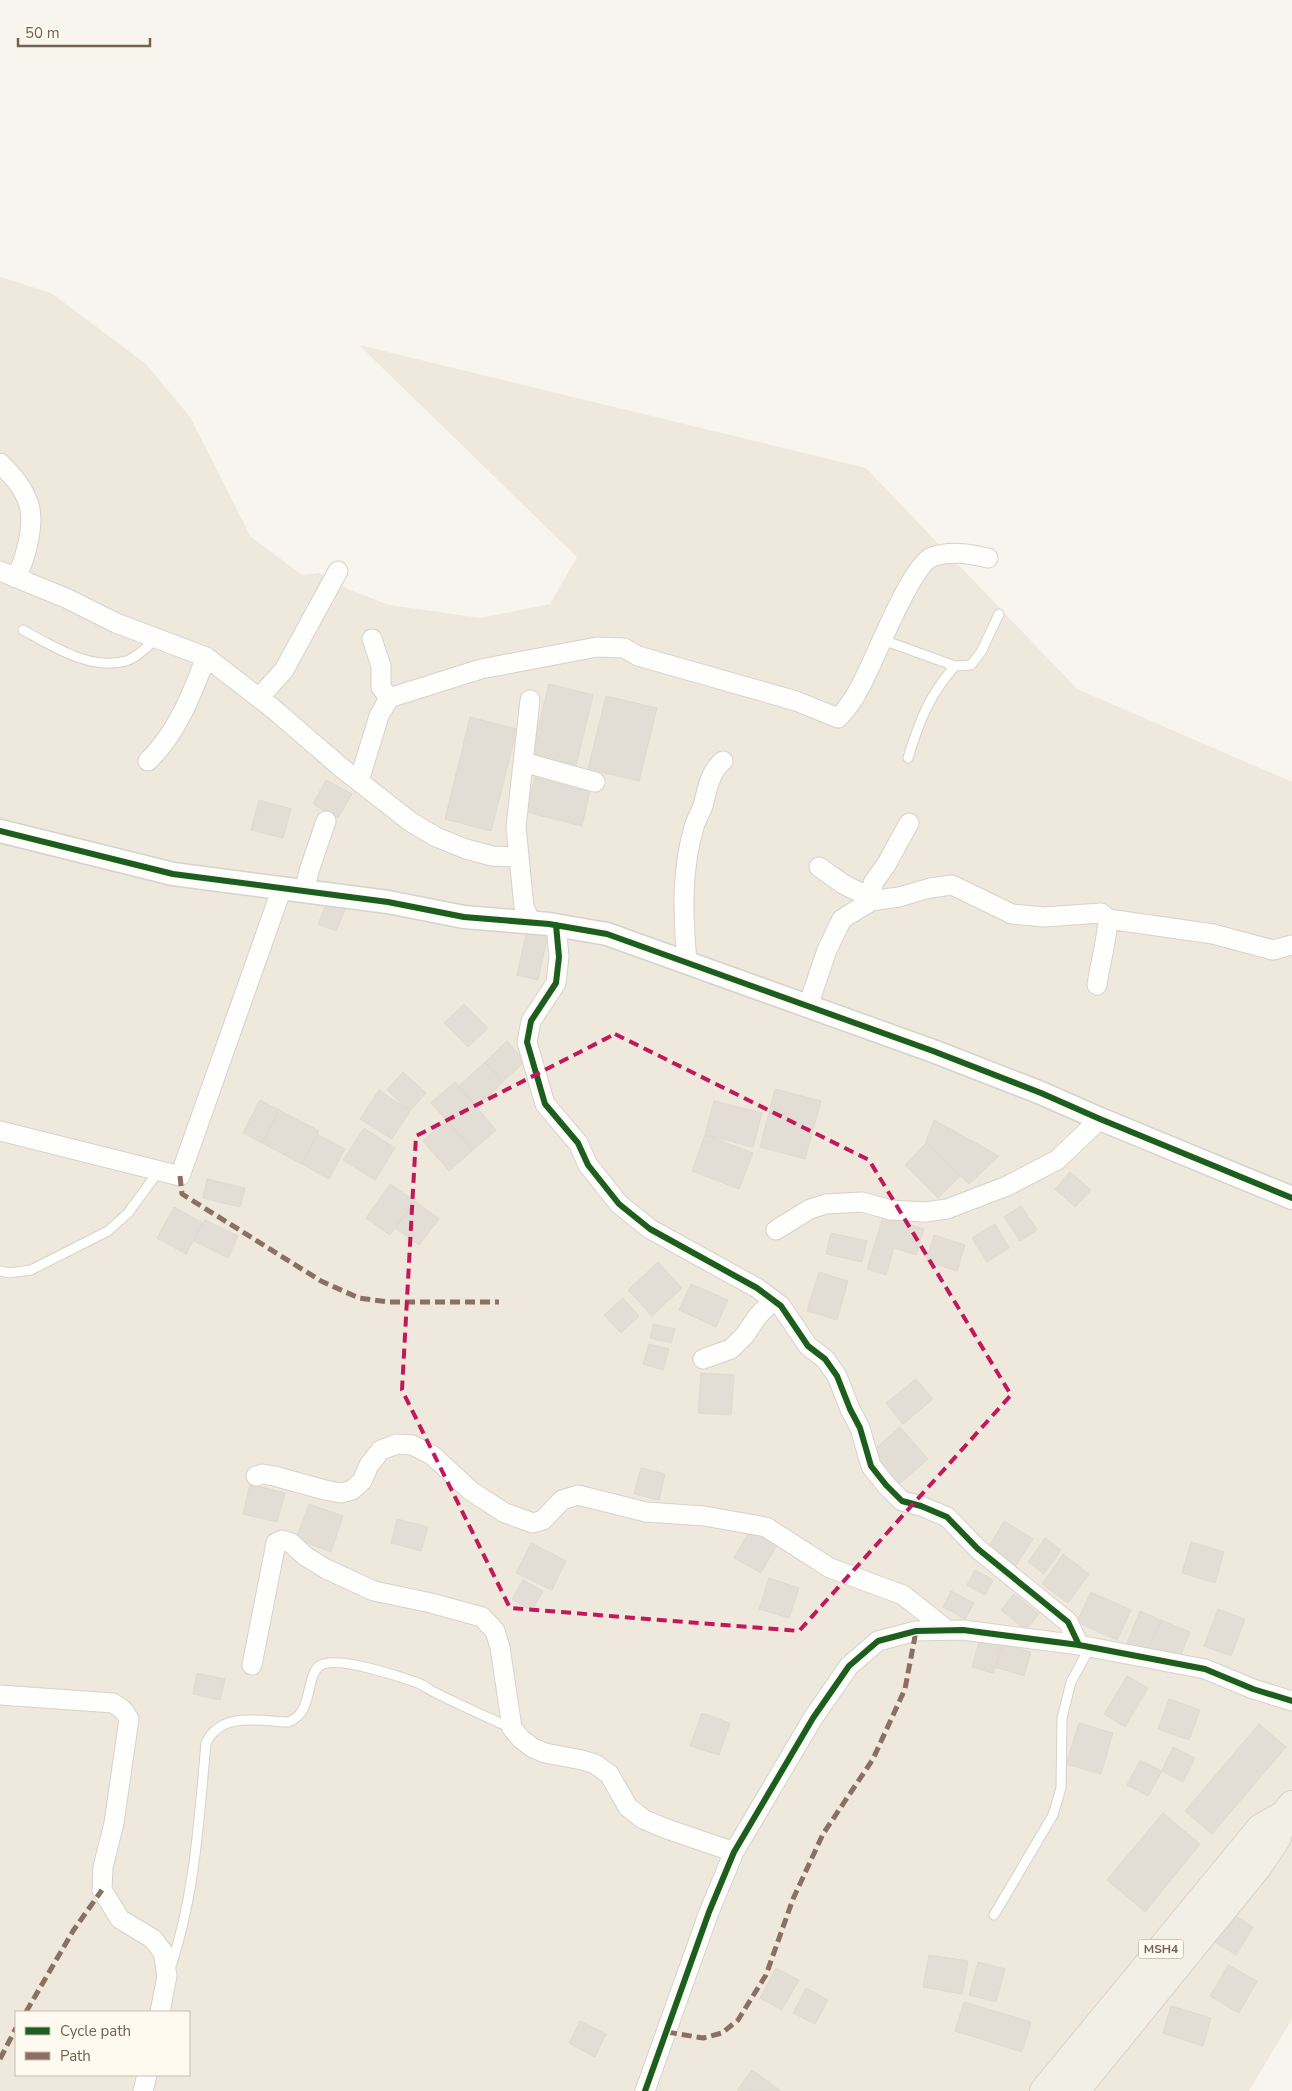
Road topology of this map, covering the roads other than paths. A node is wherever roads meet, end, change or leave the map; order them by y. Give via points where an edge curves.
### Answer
1 (0, 463) edge
2 (988, 558) dead end
3 (338, 570) dead end
4 (8, 575) edge
5 (999, 614) dead end
6 (23, 630) dead end
7 (157, 638) junction
8 (372, 639) dead end
9 (883, 640) junction
10 (206, 657) junction
11 (955, 666) junction
12 (260, 698) junction
13 (389, 698) junction
14 (530, 700) dead end
15 (908, 758) dead end
16 (148, 761) dead end
17 (723, 761) dead end
18 (523, 762) junction
19 (360, 781) junction
20 (595, 782) dead end
21 (326, 821) dead end
22 (909, 823) dead end
23 (0, 832) edge
24 (518, 856) junction
25 (819, 867) dead end
26 (282, 888) junction
27 (304, 891) junction
28 (869, 903) junction
29 (1108, 919) junction
30 (531, 922) junction
31 (556, 925) junction
32 (1292, 945) edge
33 (687, 962) junction
34 (1097, 985) dead end
35 (808, 1006) junction
36 (1100, 1119) junction
37 (0, 1132) edge
38 (158, 1172) junction
39 (1292, 1198) edge
40 (776, 1230) dead end
41 (0, 1271) edge
42 (773, 1300) junction
43 (703, 1359) dead end
44 (256, 1476) dead end
45 (947, 1630) junction
46 (1085, 1646) junction
47 (252, 1665) dead end
48 (0, 1695) edge
49 (1292, 1700) edge
50 (512, 1728) junction
51 (1288, 1810) edge
52 (734, 1852) junction
53 (994, 1915) dead end
54 (167, 1976) junction
55 (160, 2011) edge
56 (146, 2076) edge
57 (143, 2091) edge
58 (645, 2091) edge
59 (1044, 2091) edge
60 (1075, 2091) edge

1 - 4 street via 16,479 30,506 30,536 22,566
2 - 9 street via 959,553 926,561 907,588
3 - 12 street via 284,670
4 - 7 street
5 - 11 lane via 981,652 971,665
6 - 7 lane via 88,661 115,663 128,661
7 - 10 street
8 - 13 street via 381,666 380,687
9 - 11 lane
9 - 13 street via 860,688 838,718 796,701 638,656 624,648 597,647 490,667
10 - 12 street
10 - 16 street via 178,722
11 - 15 lane via 932,695
12 - 19 street
13 - 19 street via 379,716
14 - 18 street
17 - 33 street via 716,767 708,786 686,862
18 - 20 street
18 - 24 street via 516,827
19 - 24 street via 411,822 436,837 492,856
21 - 27 street
22 - 28 street via 873,883
23 - 26 street via 173,874
24 - 30 street via 524,907
25 - 28 street via 866,896
26 - 27 street
26 - 38 street via 180,1176
27 - 30 street via 388,902 464,917
28 - 29 street via 952,885 1012,914 1044,917 1101,913
28 - 35 street via 842,919 827,950
29 - 32 street via 1213,934 1273,950
29 - 34 street
30 - 31 street
31 - 33 street via 607,934
31 - 42 street via 559,957 556,983 531,1021 526,1042 545,1104 578,1143 588,1165 619,1204 650,1229
33 - 35 street
35 - 36 street via 1041,1092
36 - 39 street
36 - 40 street via 1057,1160 1007,1186 946,1209 926,1212 891,1210 862,1202 826,1204 810,1209
37 - 38 street
38 - 41 lane via 128,1213 108,1231 31,1270
42 - 43 street via 731,1349
42 - 46 street via 781,1306 808,1346 825,1359 837,1376 860,1428 871,1466 886,1485 902,1501 947,1517 978,1549 1068,1622
44 - 45 street via 274,1476 341,1493 352,1490 362,1481 381,1450 397,1444 412,1445 432,1455 471,1491 505,1513 533,1523 543,1520 562,1500 578,1495 646,1512 704,1516 766,1527 830,1568 903,1595
45 - 46 street
45 - 52 street via 916,1631 878,1641 849,1666 813,1718
46 - 49 street via 1204,1669
46 - 53 lane via 1062,1718 1061,1788 1053,1815
47 - 50 street via 276,1543 282,1540 326,1569 374,1591 432,1602 482,1617 495,1630 500,1647
48 - 54 street via 113,1703 129,1719 114,1824 103,1867 102,1890 120,1919 153,1939 163,1952
50 - 52 street via 533,1748 595,1764 609,1774 628,1807 642,1819
50 - 54 lane via 419,1683 356,1664 330,1662 320,1666 315,1673 302,1713 296,1719 288,1722 232,1720 219,1726 206,1743 193,1879 178,1946
51 - 59 main road, MSH4 via 1261,1828
51 - 60 main road, MSH4 via 1276,1839 1258,1866
52 - 58 street
54 - 55 street
56 - 57 street

